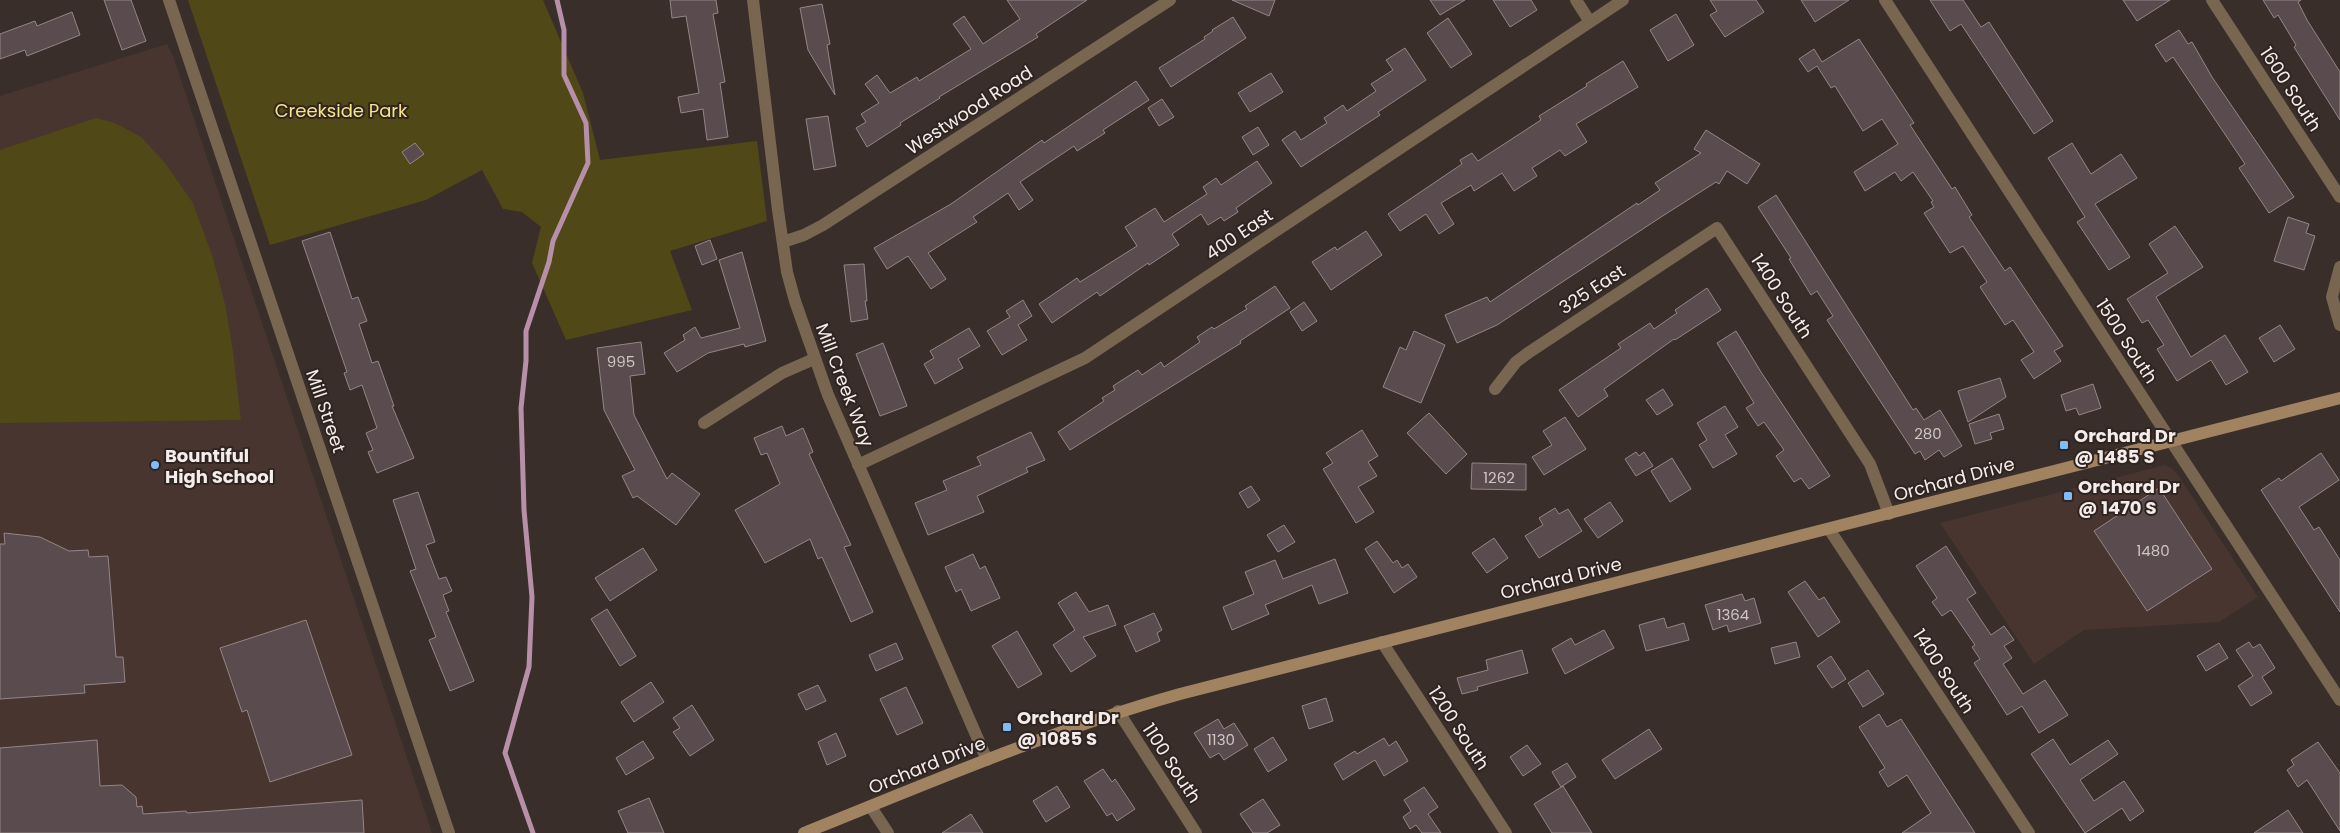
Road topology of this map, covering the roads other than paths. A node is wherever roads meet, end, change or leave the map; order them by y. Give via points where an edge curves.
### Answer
1 (169, 0) edge
2 (753, 0) edge
3 (1170, 0) edge
4 (1576, 0) edge
5 (1622, 0) edge
6 (1885, 0) edge
7 (2212, 0) edge
8 (1590, 22) junction
9 (2340, 198) edge
10 (1717, 228) joint
11 (783, 242) junction
12 (2340, 267) edge
13 (2340, 325) edge
14 (814, 359) junction
15 (1495, 389) dead end
16 (2340, 398) edge
17 (704, 423) dead end
18 (2171, 441) junction
19 (858, 465) junction
20 (1890, 514) junction
21 (1829, 529) junction
22 (1382, 642) junction
23 (2340, 700) edge
24 (1118, 711) junction
25 (987, 760) junction
26 (871, 807) junction
27 (449, 833) edge
28 (804, 833) edge
29 (888, 833) edge
30 (1196, 833) edge
31 (1506, 833) edge
32 (2029, 833) edge

1 - 27 street, Mill Street
2 - 11 street, Mill Creek Way
3 - 11 street, Westwood Road via 823,225
4 - 8 street
5 - 8 street, 400 East
6 - 18 street, 1500 South
7 - 9 street, 1600 South
8 - 19 street, 400 East via 1085,358
10 - 15 street, 325 East via 1528,353 1516,362
10 - 20 street, 1400 South via 1870,464
11 - 14 street, Mill Creek Way via 794,301
12 - 13 street via 2332,297
14 - 17 street via 782,373
14 - 19 street, Mill Creek Way
16 - 18 main road, Orchard Drive
18 - 20 main road, Orchard Drive
18 - 23 street, 1500 South
19 - 25 street, Mill Creek Way
20 - 21 main road, Orchard Drive
21 - 22 main road, Orchard Drive
21 - 32 street, 1400 South
22 - 24 main road, Orchard Drive
22 - 31 street, 1200 South
24 - 25 main road, Orchard Drive
24 - 30 street, 1100 South
25 - 26 main road, Orchard Drive
26 - 28 main road, Orchard Drive
26 - 29 street

